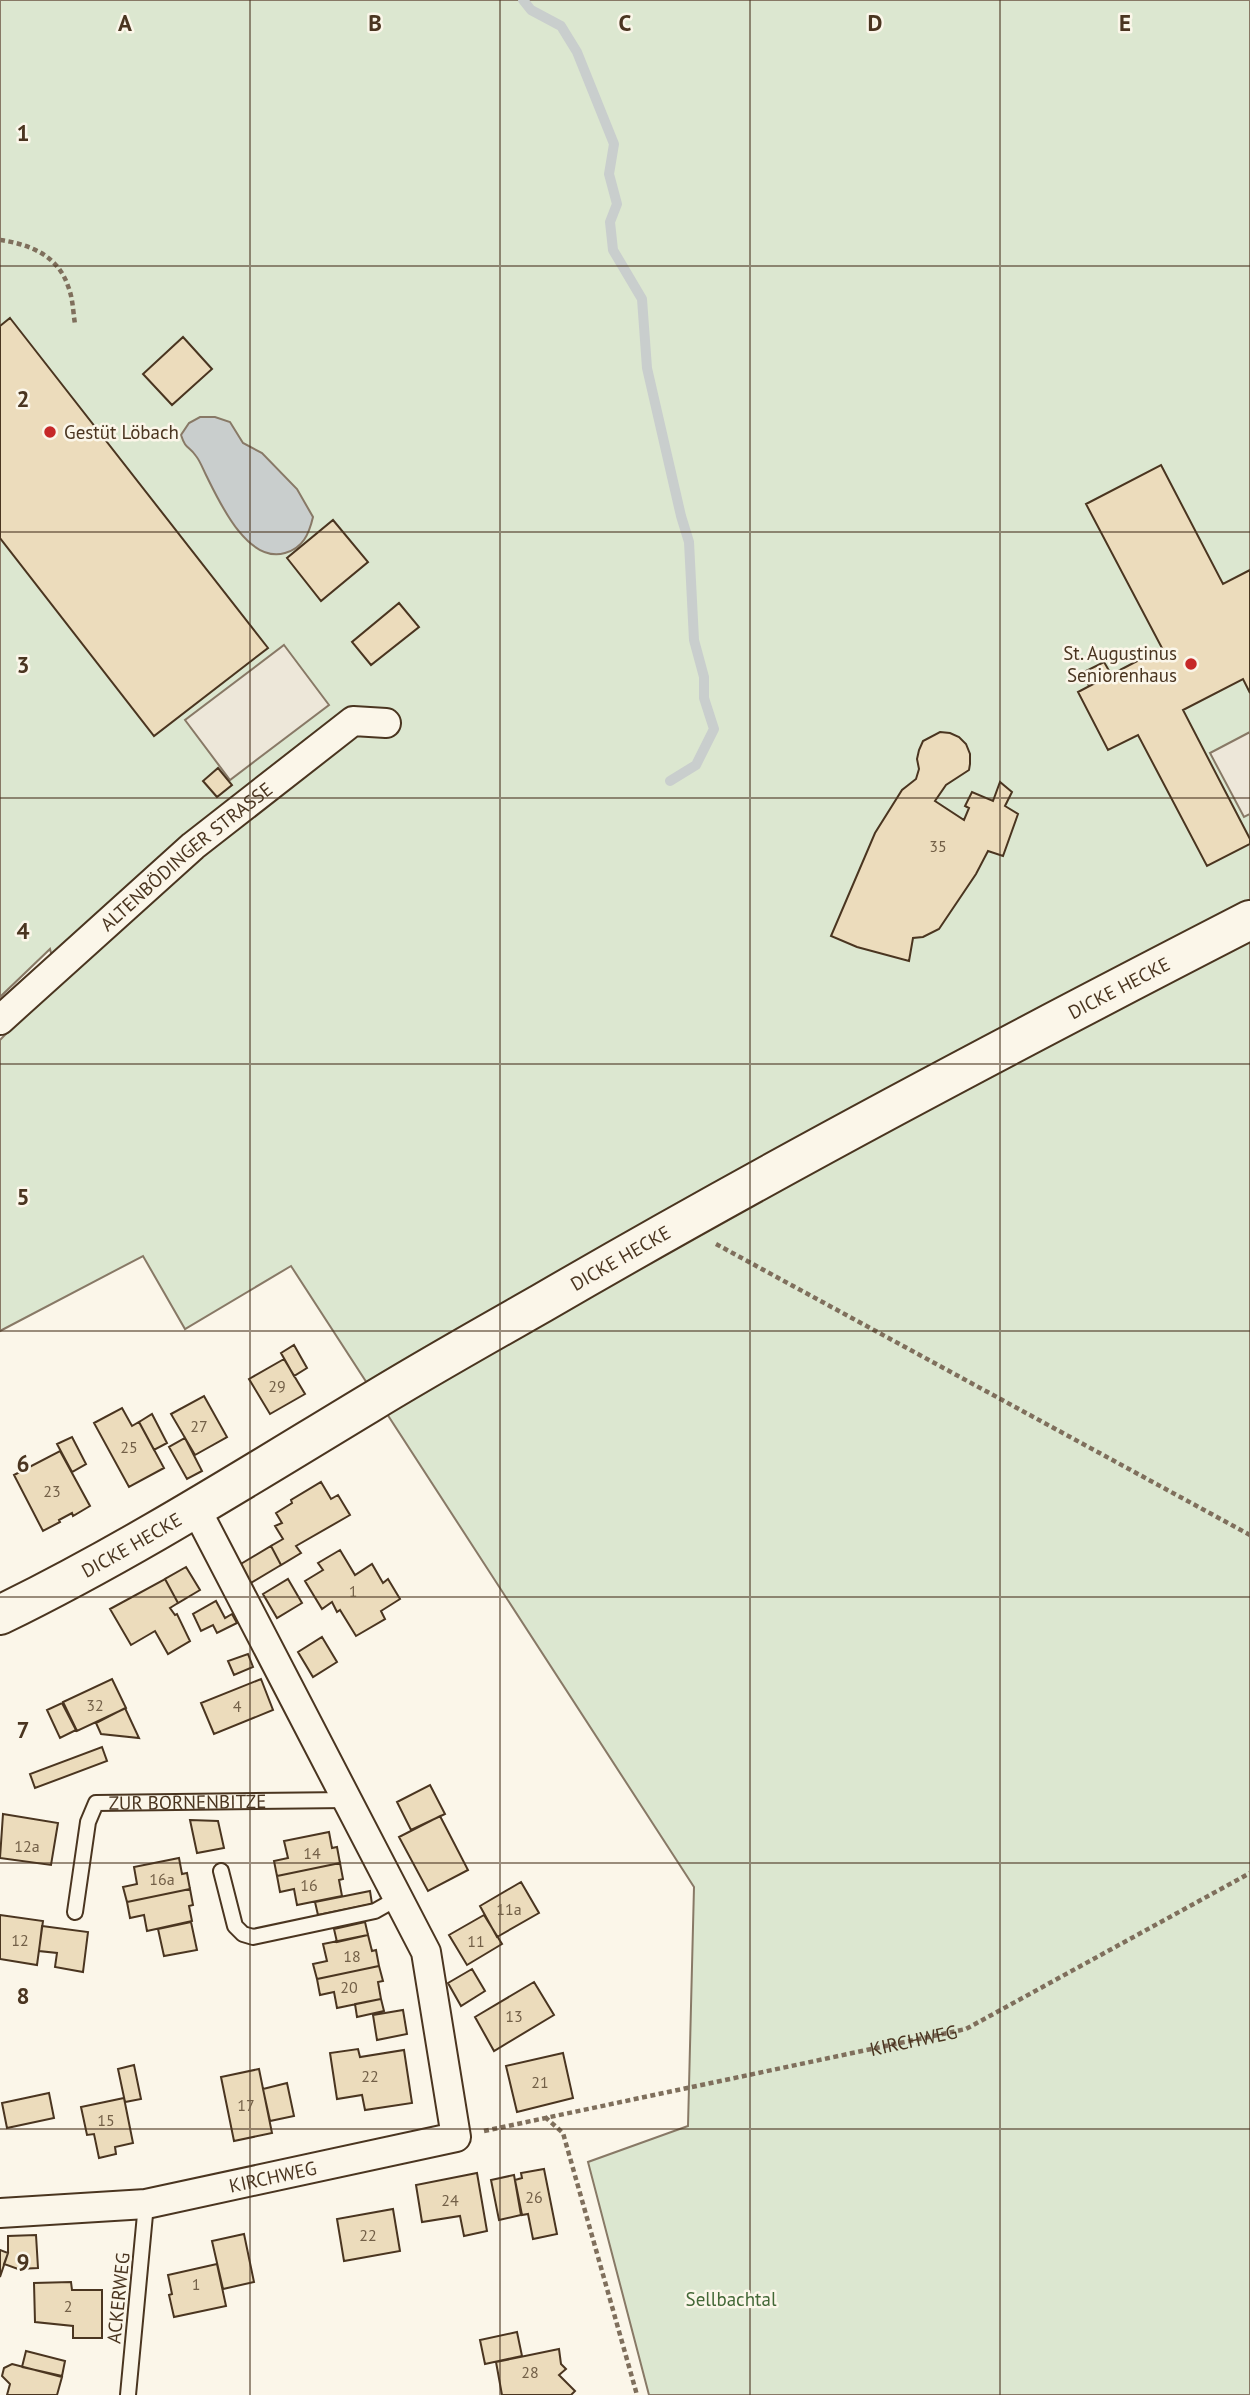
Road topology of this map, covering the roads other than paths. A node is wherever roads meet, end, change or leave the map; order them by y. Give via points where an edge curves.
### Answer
1 (386, 723) dead end
2 (1250, 920) edge
3 (0, 1020) edge
4 (196, 1509) junction
5 (0, 1615) edge
6 (348, 1800) junction
7 (221, 1871) dead end
8 (398, 1898) junction
9 (75, 1912) dead end
10 (146, 2204) junction
11 (0, 2213) edge
12 (128, 2395) edge

1 - 3 street, ALTENBÖDINGER STRASSE via 354,721 193,846
2 - 4 street, DICKE HECKE via 673,1226
4 - 5 street, DICKE HECKE
4 - 6 street
6 - 8 street
6 - 9 lane, ZUR BORNENBITZE via 96,1803 88,1822
7 - 8 lane via 234,1926 253,1937 376,1911
8 - 10 street, KIRCHWEG via 426,1952 456,2137
10 - 11 street, KIRCHWEG
10 - 12 lane, ACKERWEG

